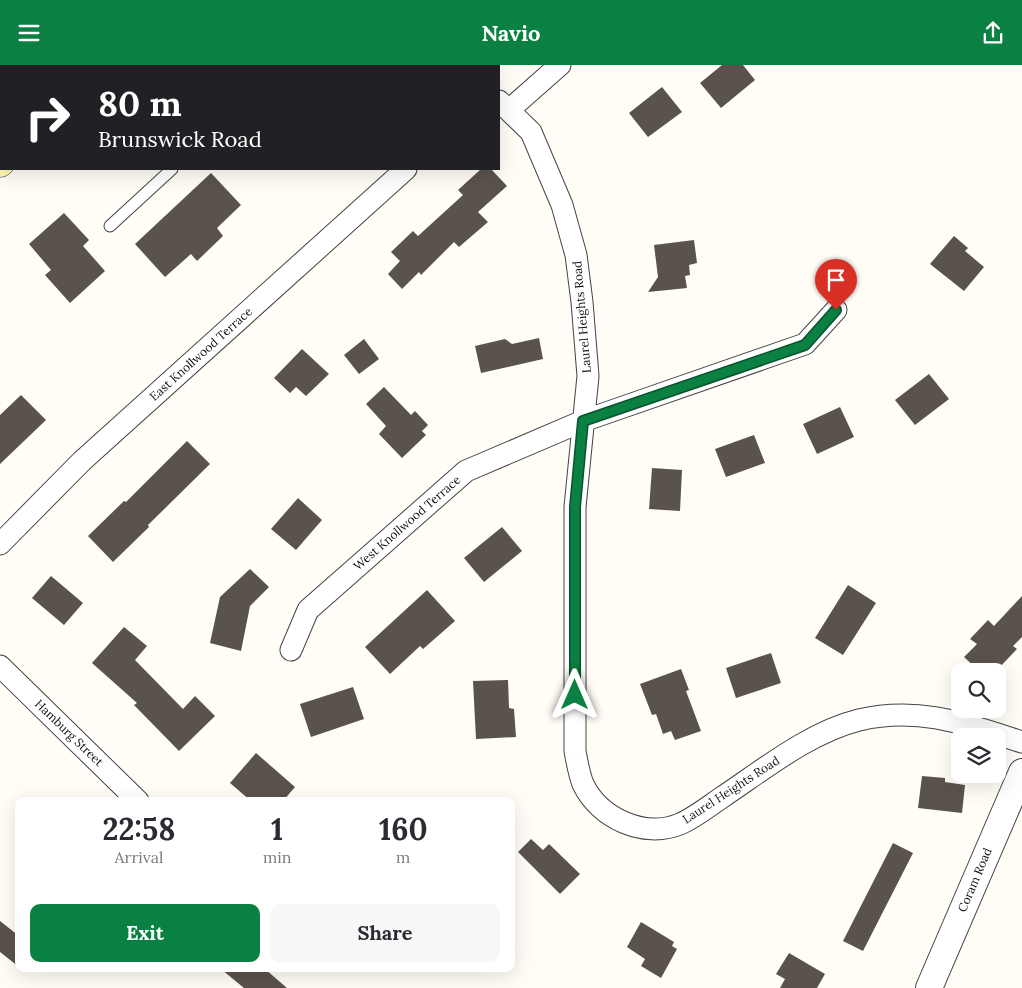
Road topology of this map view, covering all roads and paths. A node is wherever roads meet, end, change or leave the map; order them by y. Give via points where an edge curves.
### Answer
1 (560, 65) edge
2 (504, 105) edge
3 (171, 170) edge
4 (405, 170) edge
5 (110, 226) dead end
6 (836, 310) dead end
7 (583, 421) junction
8 (0, 544) edge
9 (291, 650) dead end
10 (0, 666) edge
11 (1022, 742) edge
12 (1022, 772) edge
13 (134, 797) edge
14 (929, 988) edge

1 - 2 street
2 - 7 street, Laurel Heights Road via 531,132 562,205 576,255 588,376
3 - 5 lane
4 - 8 street, East Knollwood Terrace via 82,461
6 - 7 street, West Knollwood Terrace via 805,345
7 - 9 street, West Knollwood Terrace via 466,471 308,610
7 - 11 street, Laurel Heights Road via 575,507 575,751 583,784 601,809 640,828 656,829 679,824 792,750 828,731 858,720 890,714 954,721
10 - 13 street, Hamburg Street
12 - 14 street, Coram Road

